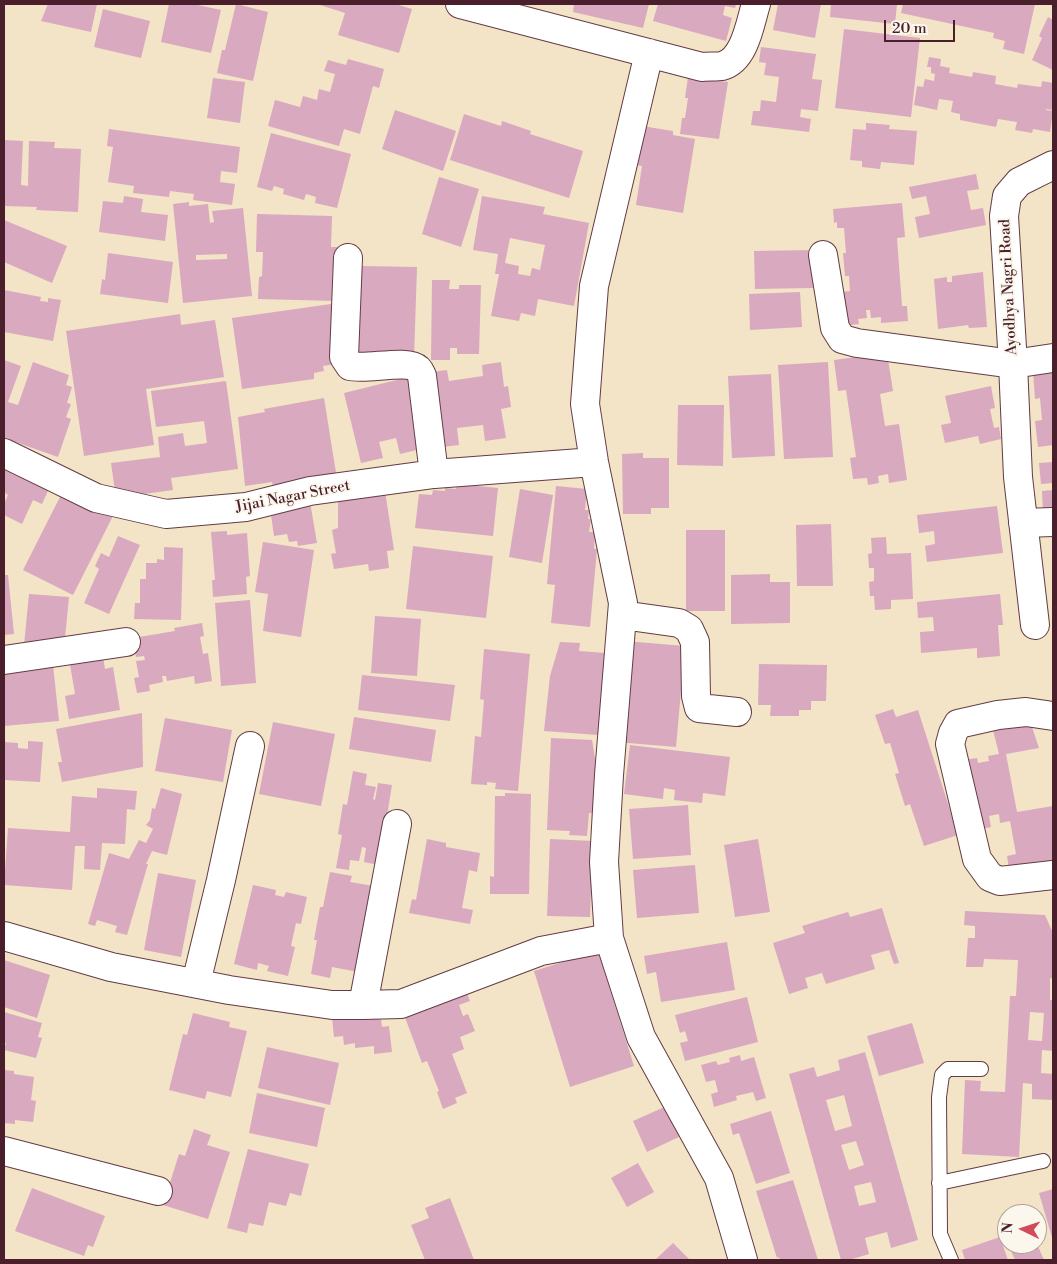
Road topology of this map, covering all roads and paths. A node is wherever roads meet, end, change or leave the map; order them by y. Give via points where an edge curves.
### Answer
1 (460, 4) edge
2 (756, 4) edge
3 (649, 53) junction
4 (1053, 166) edge
5 (823, 255) dead end
6 (348, 258) dead end
7 (1053, 358) edge
8 (1013, 364) junction
9 (4, 453) edge
10 (594, 462) junction
11 (434, 474) junction
12 (1053, 522) edge
13 (1023, 523) junction
14 (622, 615) junction
15 (1035, 625) dead end
16 (126, 642) dead end
17 (4, 660) edge
18 (738, 712) dead end
19 (1053, 720) edge
20 (250, 746) dead end
21 (397, 824) dead end
22 (1053, 875) edge
23 (4, 936) edge
24 (609, 938) junction
25 (196, 983) junction
26 (363, 1005) junction
27 (981, 1069) dead end
28 (4, 1150) edge
29 (1044, 1161) dead end
30 (939, 1184) junction
31 (158, 1190) dead end
32 (744, 1260) edge
33 (951, 1260) edge

1 - 3 street
2 - 3 street via 742,48 735,58 722,66 702,67
3 - 10 street via 594,286 585,404
4 - 8 street, Ayodhya Nagri Road via 1019,182 1007,196 1004,216
5 - 8 street via 835,328 842,339
6 - 11 street via 344,357 350,366 359,368 408,364 418,369 422,376
7 - 8 street, Ayodhya Nagri Road
8 - 13 street
9 - 11 street, Jijai Nagar Street via 96,498 166,514 246,507 310,491
10 - 11 street, Jijai Nagar Street
10 - 14 street via 623,603
12 - 13 street
13 - 15 street
14 - 18 street via 679,623 689,629 695,642 699,708
14 - 24 street via 604,862
16 - 17 street
19 - 22 street via 1026,712 958,724 950,744 977,859 990,877 1000,881
20 - 25 street
21 - 26 street
23 - 25 street via 112,967
24 - 26 street via 541,951 401,1004
24 - 32 street via 641,1037 720,1178
25 - 26 street via 332,1005
27 - 30 lane via 948,1068 942,1075 938,1097
28 - 31 street
29 - 30 lane
30 - 33 lane via 940,1234

